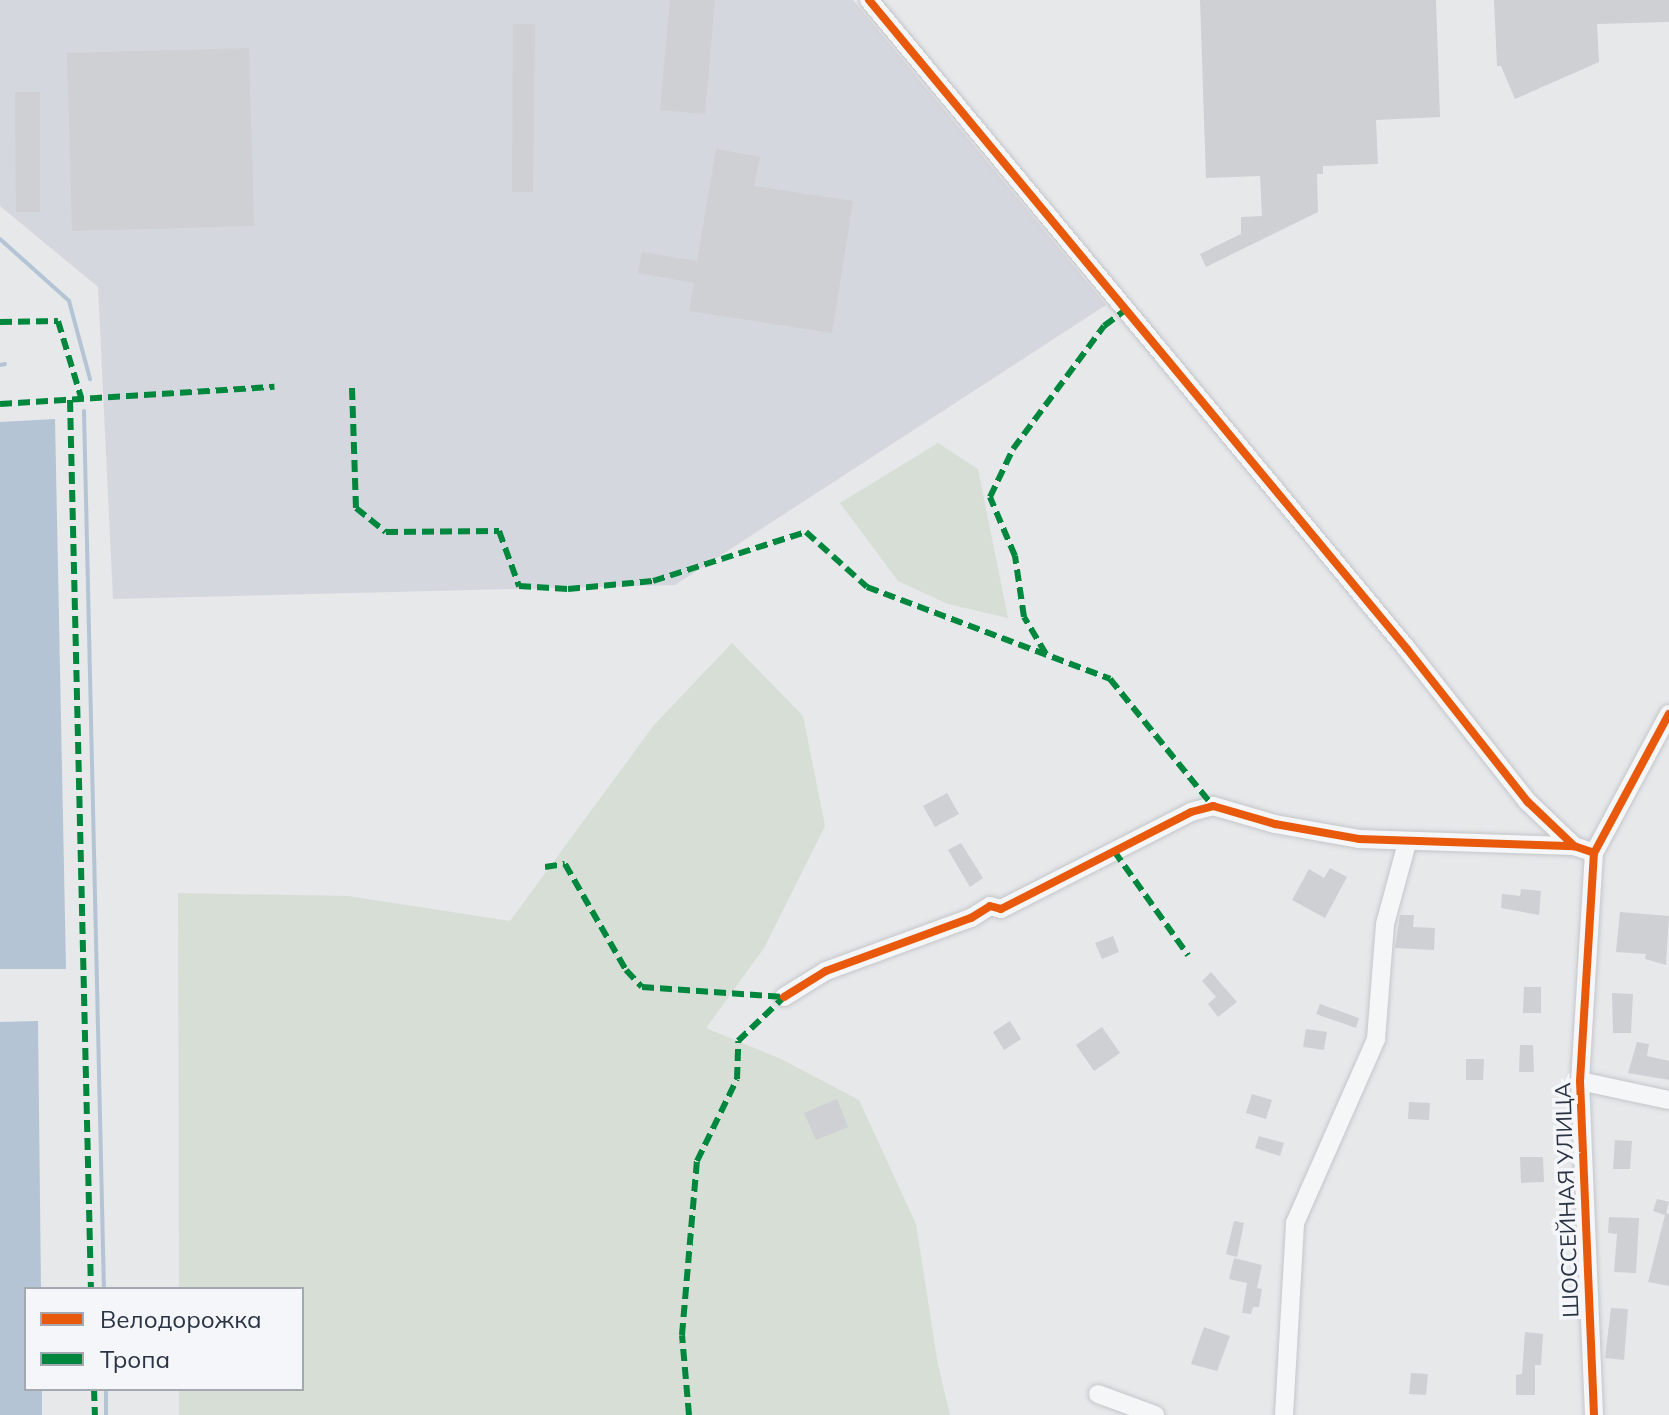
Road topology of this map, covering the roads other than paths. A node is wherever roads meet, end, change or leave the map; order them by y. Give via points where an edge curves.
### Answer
1 (869, 0) edge
2 (1667, 722) edge
3 (1407, 843) junction
4 (1574, 846) junction
5 (1594, 853) junction
6 (784, 997) dead end
7 (1580, 1081) junction
8 (1669, 1100) edge
9 (1098, 1394) dead end
10 (1155, 1415) edge
11 (1284, 1415) edge
12 (1593, 1415) edge

1 - 4 street via 1528,802
2 - 5 street, ШОССЕЙНАЯ УЛИЦА
3 - 4 street
3 - 6 street via 1275,824 1213,806 1191,812 1001,909 990,906 971,918 826,971
3 - 11 street via 1385,924 1376,1039 1295,1223
4 - 5 street
5 - 7 street, ШОССЕЙНАЯ УЛИЦА
7 - 8 street
7 - 12 street, ШОССЕЙНАЯ УЛИЦА
9 - 10 street

